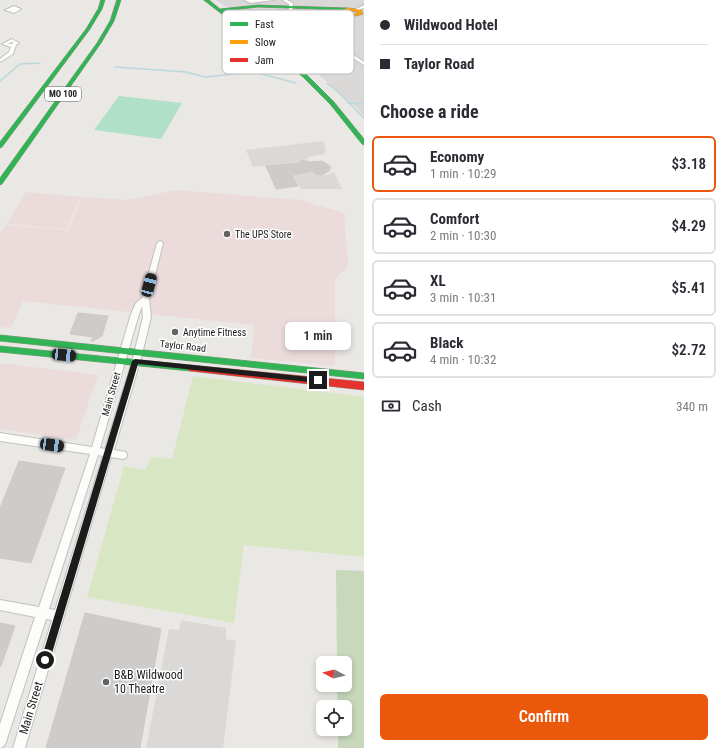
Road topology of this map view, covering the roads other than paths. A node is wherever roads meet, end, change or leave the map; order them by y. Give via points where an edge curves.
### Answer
1 (103, 0) edge
2 (119, 0) edge
3 (206, 0) edge
4 (246, 0) edge
5 (272, 0) edge
6 (284, 0) edge
7 (256, 1) edge
8 (290, 8) junction
9 (222, 10) edge
10 (230, 10) edge
11 (317, 10) edge
12 (14, 45) dead end
13 (354, 57) edge
14 (0, 61) edge
15 (364, 64) edge
16 (302, 74) edge
17 (364, 143) edge
18 (0, 146) edge
19 (0, 183) edge
20 (160, 243) dead end
21 (145, 299) junction
22 (0, 338) edge
23 (2, 350) edge
24 (123, 355) junction
25 (137, 357) junction
26 (364, 376) edge
27 (364, 386) edge
28 (0, 438) edge
29 (95, 451) junction
30 (108, 453) junction
31 (123, 455) dead end
32 (0, 606) edge
33 (42, 613) junction
34 (58, 616) junction
35 (0, 742) edge
36 (19, 748) edge

1 - 18 main road, MO 100 via 88,29
2 - 19 main road, MO 100 via 112,21 99,43
3 - 9 main road
4 - 7 street
5 - 7 street
6 - 8 street via 290,3
8 - 10 main road via 258,6
8 - 11 main road
12 - 14 street via 11,53
13 - 15 street
16 - 17 main road via 332,102
20 - 21 street, Main Street
21 - 24 street, Main Street via 135,314
21 - 25 street, Main Street via 147,317
22 - 24 main road, Taylor Road
23 - 24 main road, Taylor Road
24 - 25 main road, Taylor Road
24 - 29 street, Main Street
25 - 26 main road, Taylor Road
25 - 27 main road, Taylor Road
25 - 30 street, Main Street
28 - 29 street
29 - 30 street
29 - 33 street, Main Street
30 - 31 street
30 - 34 street, Main Street
32 - 33 street
33 - 34 street
33 - 35 street, Main Street
34 - 36 street, Main Street

